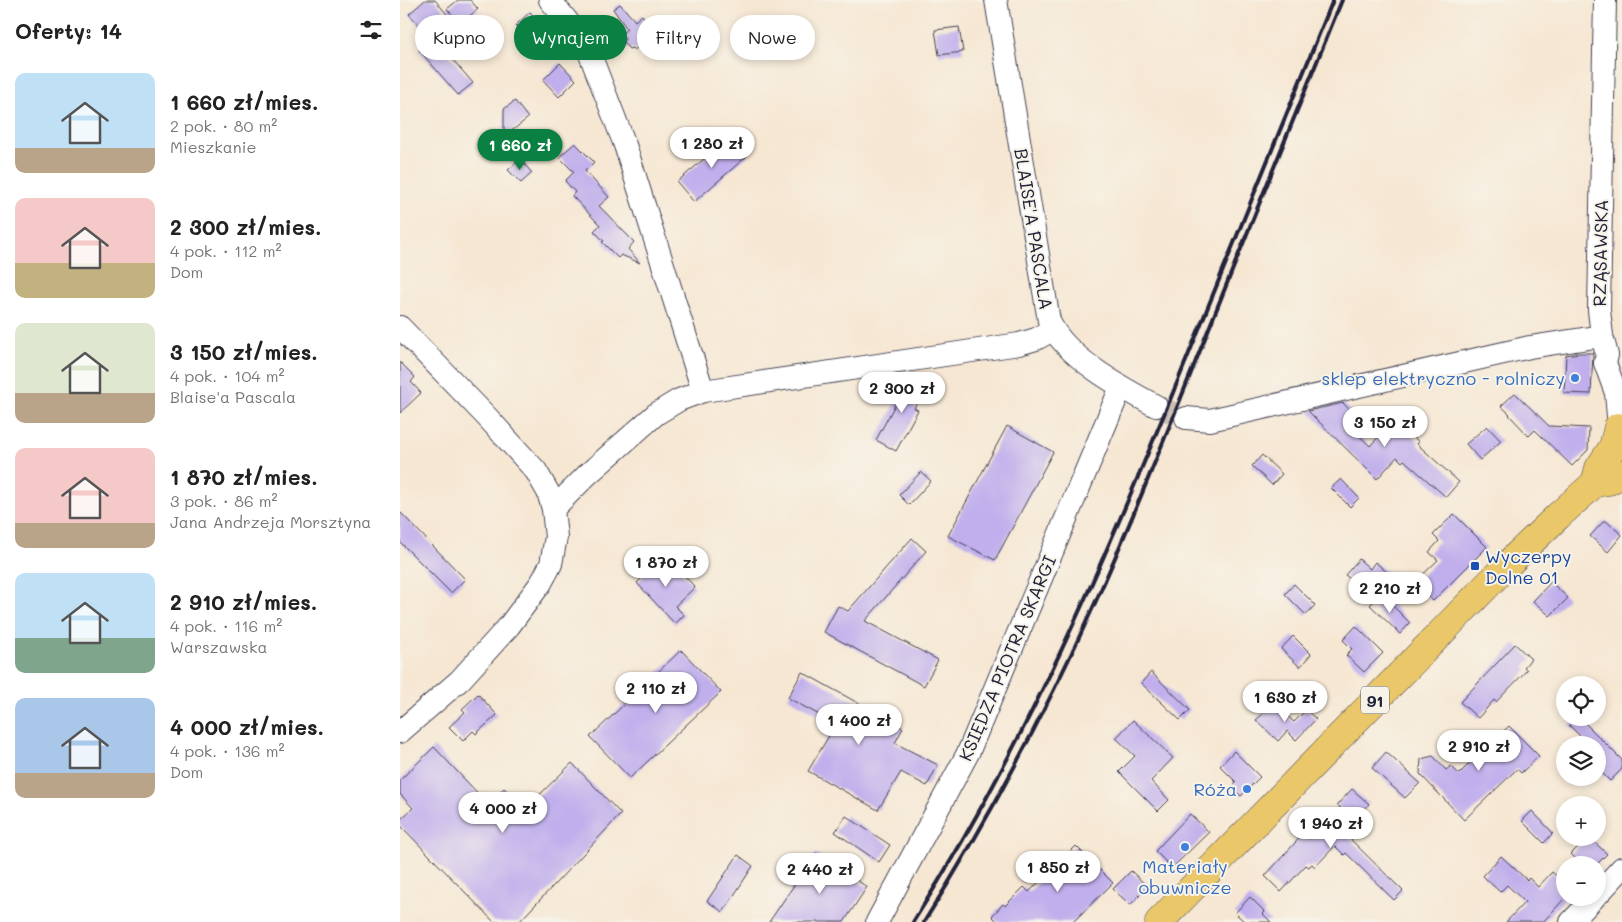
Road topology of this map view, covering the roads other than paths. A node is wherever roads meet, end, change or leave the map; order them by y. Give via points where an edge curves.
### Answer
1 (550, 0) edge
2 (996, 0) edge
3 (1604, 0) edge
4 (400, 327) edge
5 (1053, 330) junction
6 (1610, 353) edge
7 (1121, 387) junction
8 (703, 391) junction
9 (1156, 406) tunnel mouth
10 (1186, 418) tunnel mouth
11 (1620, 422) edge
12 (1622, 474) edge
13 (1595, 483) junction
14 (553, 508) junction
15 (400, 732) edge
16 (1622, 868) edge
17 (1606, 885) edge
18 (1586, 906) edge
19 (877, 922) edge
20 (1159, 922) edge
21 (1571, 922) edge

1 - 8 street via 586,44 625,145
2 - 5 street, BLAISE'A PASCALA via 1046,311
3 - 6 street, RZĄSAWSKA via 1599,310
4 - 14 street via 487,416 536,472
5 - 7 street, BLAISE'A PASCALA via 1069,350
5 - 8 street via 1019,344
6 - 10 street via 1530,347 1210,420
6 - 11 street, RZĄSAWSKA via 1605,363 1616,393
7 - 9 street, BLAISE'A PASCALA
7 - 19 street, KSIĘDZA PIOTRA SKARGI via 968,753
8 - 14 street via 656,414
11 - 13 main road, 91
12 - 13 main road, 91 via 1610,481
13 - 20 main road, 91 via 1502,570
14 - 15 street via 556,538 551,564 541,583 509,626 460,680
16 - 17 street
18 - 21 street

